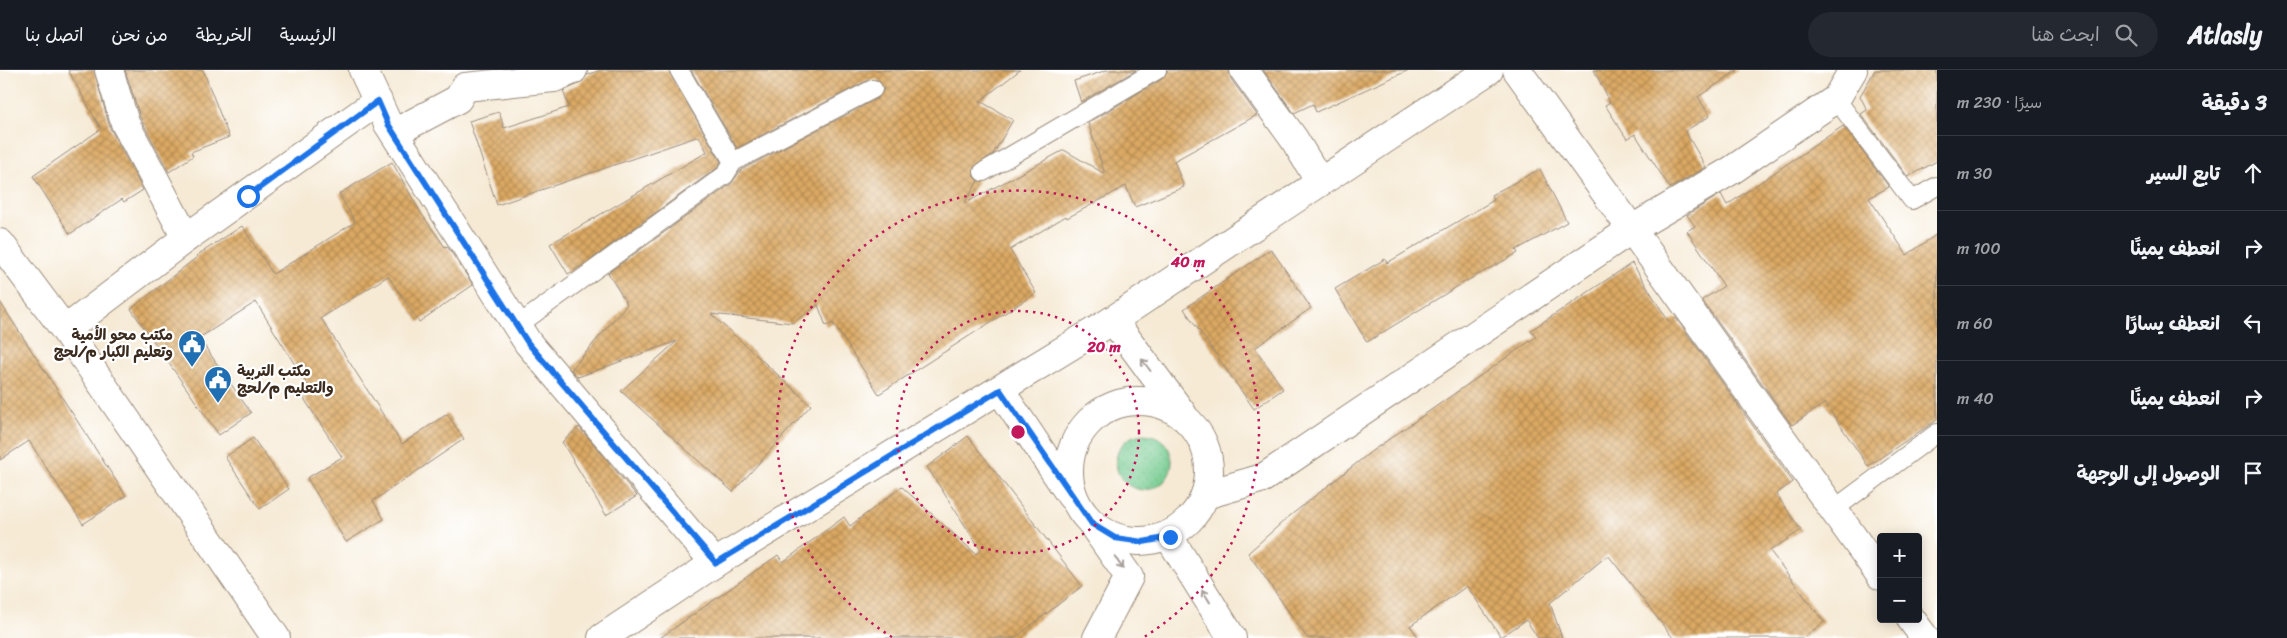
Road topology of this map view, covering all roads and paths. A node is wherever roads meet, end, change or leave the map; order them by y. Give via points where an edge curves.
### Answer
1 (109, 70) edge
2 (363, 70) edge
3 (573, 70) edge
4 (679, 70) edge
5 (1157, 70) edge
6 (1244, 70) edge
7 (1489, 70) edge
8 (1517, 70) edge
9 (1854, 70) edge
10 (873, 89) dead end
11 (1836, 99) junction
12 (378, 101) junction
13 (394, 134) junction
14 (733, 162) junction
15 (983, 172) dead end
16 (1320, 182) junction
17 (1937, 186) edge
18 (1632, 229) junction
19 (186, 238) junction
20 (3, 254) edge
21 (1113, 320) junction
22 (517, 326) junction
23 (65, 330) junction
24 (1000, 390) junction
25 (1186, 418) junction
26 (1937, 434) edge
27 (1205, 495) junction
28 (1075, 502) junction
29 (1833, 510) junction
30 (1092, 524) junction
31 (1170, 537) junction
32 (716, 563) junction
33 (1877, 570) edge
34 (1914, 623) edge
35 (276, 638) edge
36 (602, 638) edge
37 (1098, 638) edge
38 (1232, 638) edge
39 (1925, 638) edge

1 - 19 street via 125,123
2 - 12 street
3 - 13 street via 554,78 465,87 458,99
4 - 14 lane
5 - 15 lane
6 - 16 street
7 - 16 street
8 - 18 street
9 - 11 street
10 - 14 lane
11 - 17 lane via 1912,200
11 - 18 street via 1732,170
12 - 13 street
12 - 19 street
13 - 22 street
14 - 22 lane via 725,174
16 - 21 street
18 - 27 street via 1263,478
18 - 29 street
19 - 23 street
20 - 23 street
21 - 24 street
25 -> 21 street
22 - 32 street via 528,343
23 - 35 street
24 - 28 street
24 - 32 street
25 - 27 street via 1203,441 1210,467
25 - 28 street via 1162,404 1135,400 1108,407 1086,423 1072,447 1069,475
26 - 29 lane
27 - 31 street via 1191,518
28 - 30 street
29 - 33 street
30 - 31 street via 1115,538 1143,542
30 -> 37 street via 1129,577
38 -> 31 street
32 - 36 street
34 - 39 street

